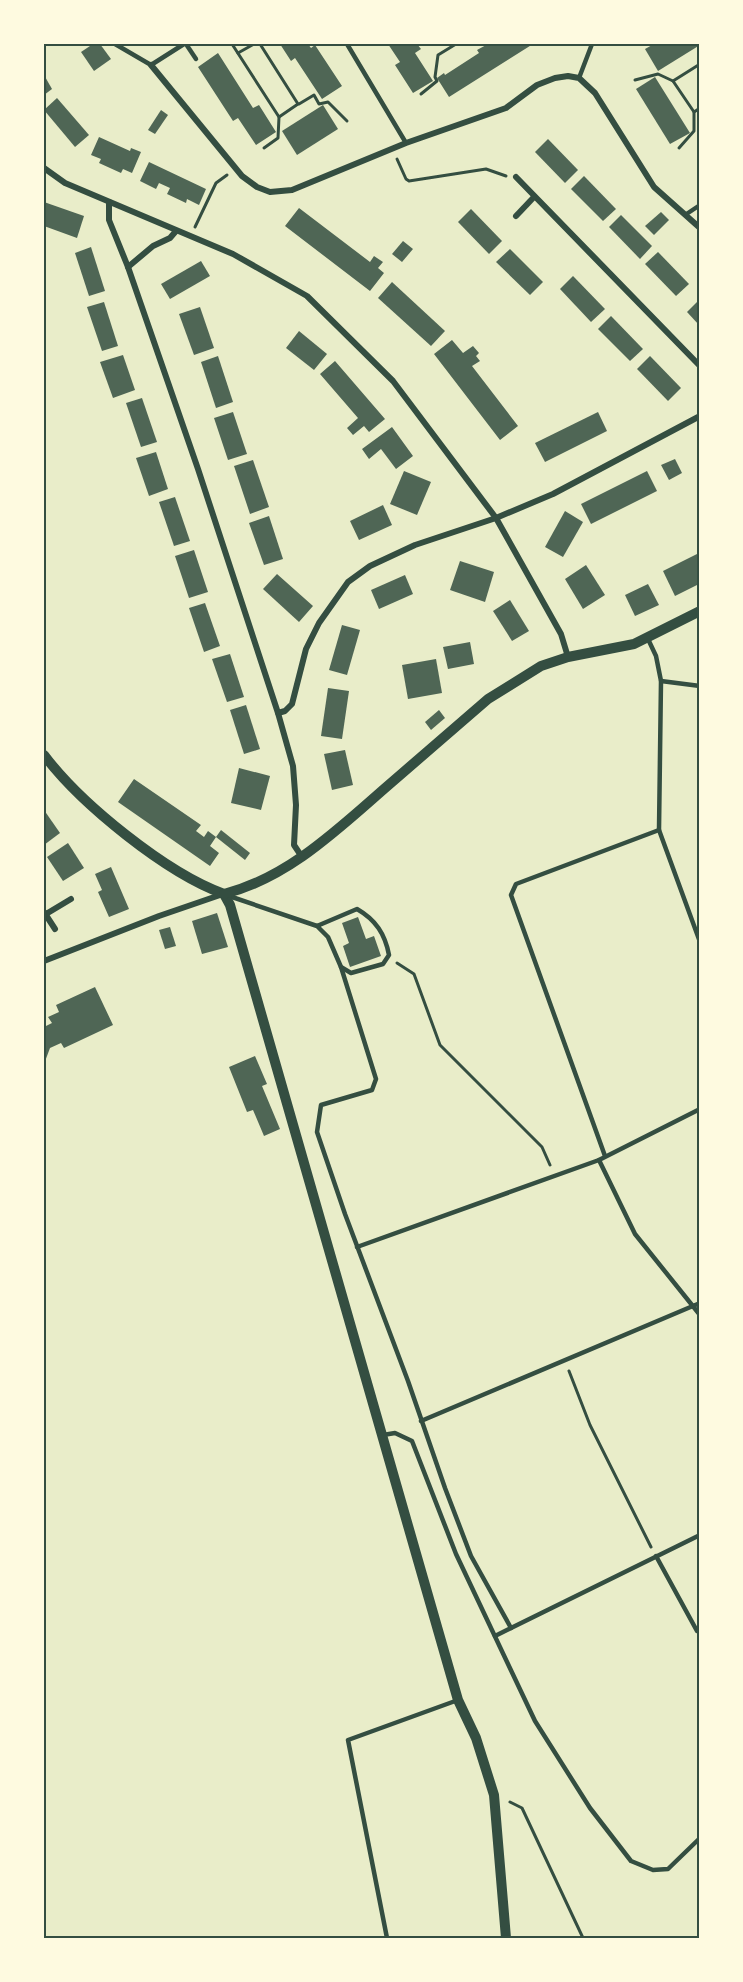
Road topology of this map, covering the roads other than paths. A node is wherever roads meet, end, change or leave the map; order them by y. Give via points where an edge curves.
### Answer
1 (115, 44) edge
2 (185, 44) edge
3 (347, 44) edge
4 (592, 44) edge
5 (196, 59) dead end
6 (151, 65) junction
7 (579, 78) junction
8 (406, 143) junction
9 (44, 168) edge
10 (516, 177) road end
11 (534, 197) junction
12 (109, 202) junction
13 (699, 205) edge
14 (685, 215) junction
15 (516, 216) dead end
16 (699, 228) edge
17 (176, 231) junction
18 (128, 267) junction
19 (699, 366) edge
20 (699, 416) edge
21 (496, 518) junction
22 (699, 611) edge
23 (647, 638) junction
24 (568, 657) junction
25 (661, 681) junction
26 (699, 686) edge
27 (278, 714) junction
28 (44, 755) edge
29 (659, 830) junction
30 (302, 857) junction
31 (224, 894) junction
32 (71, 899) dead end
33 (45, 912) edge
34 (317, 926) junction
35 (55, 929) dead end
36 (699, 942) edge
37 (44, 961) edge
38 (341, 968) junction
39 (699, 1108) edge
40 (606, 1156) junction
41 (599, 1160) junction
42 (357, 1247) junction
43 (699, 1303) edge
44 (693, 1306) junction
45 (699, 1316) edge
46 (422, 1421) junction
47 (381, 1435) junction
48 (699, 1535) edge
49 (656, 1556) junction
50 (511, 1628) junction
51 (697, 1631) dead end
52 (495, 1636) junction
53 (458, 1700) junction
54 (699, 1838) edge
55 (387, 1938) edge
56 (506, 1938) edge

1 - 6 lane
2 - 5 lane
2 - 6 lane
3 - 8 lane
4 - 7 lane
6 - 8 street via 242,176 270,192 292,190
7 - 8 street via 555,78 537,85 506,108
7 - 14 street via 595,93 654,187
9 - 12 street via 65,183
10 - 11 street
11 - 15 street
11 - 19 street
12 - 17 street
12 - 18 street via 110,220
13 - 14 lane
14 - 16 street
17 - 18 street
17 - 21 street via 233,254 307,296 393,381
18 - 27 street
20 - 21 street via 554,494
21 - 24 street via 561,634
21 - 27 street via 389,556 348,582 306,649 292,705
22 - 23 street
23 - 24 street
23 - 25 lane
24 - 30 street via 540,666 488,699
25 - 26 lane
25 - 29 lane
27 - 30 street via 293,766 297,805 294,844
28 - 31 street via 115,826 203,886
29 - 36 lane
29 - 40 lane via 516,884 511,895
30 - 31 street via 262,880
31 - 34 lane
31 - 37 street
31 - 47 street
32 - 33 street
33 - 35 street
34 - 38 lane via 328,937
34 - 38 lane via 357,909 380,928 389,955 382,964 351,973
38 - 42 lane via 376,1079 372,1090 321,1105 317,1132
39 - 40 lane
40 - 41 lane
41 - 42 lane
41 - 44 lane via 635,1234
42 - 46 lane
43 - 44 lane
44 - 45 lane
44 - 46 lane
46 - 50 lane via 471,1556
47 - 52 lane via 395,1432 412,1441 456,1554
47 - 53 street
48 - 49 lane
49 - 50 lane
49 - 51 lane
50 - 52 lane
52 - 54 lane via 535,1721 590,1809 631,1862 653,1870 668,1869
53 - 55 lane via 348,1740
53 - 56 street via 476,1738 494,1795

